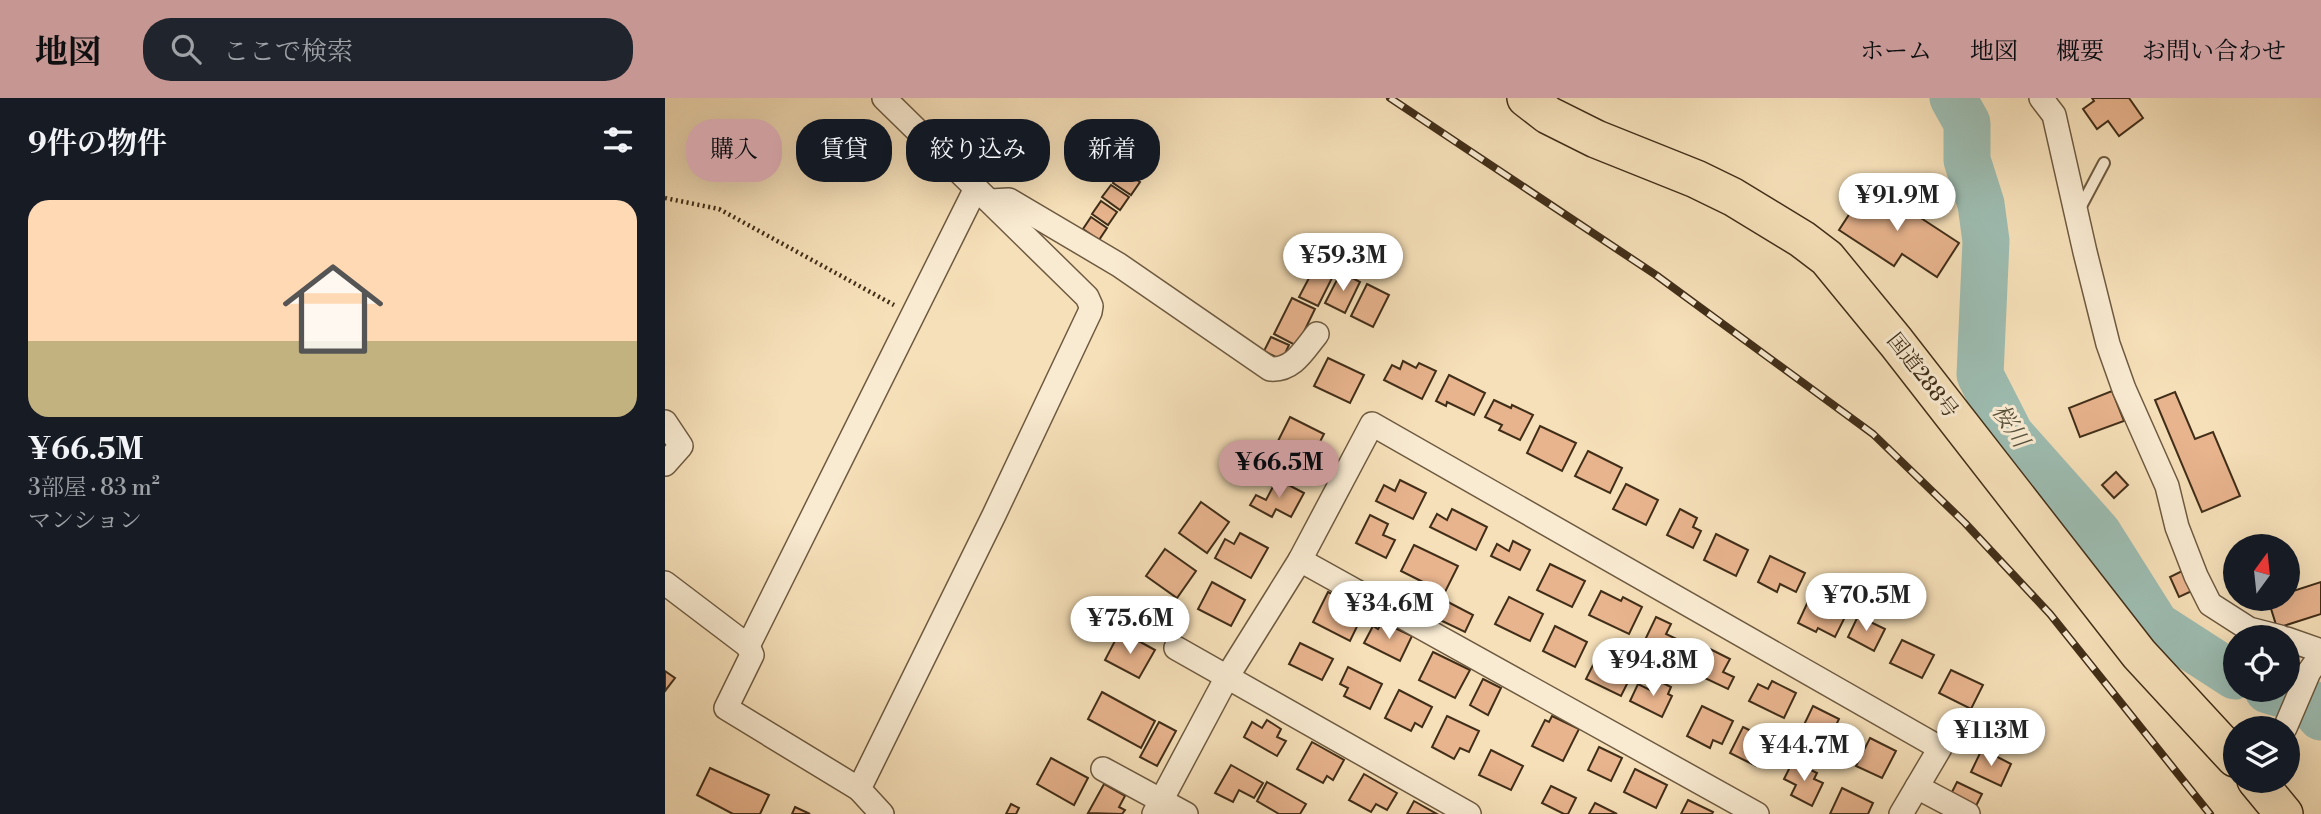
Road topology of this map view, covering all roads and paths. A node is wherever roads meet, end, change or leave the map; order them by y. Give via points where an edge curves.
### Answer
1 (884, 98) edge
2 (1527, 98) edge
3 (2051, 104) edge
4 (2104, 163) dead end
5 (983, 195) junction
6 (665, 198) edge
7 (2077, 214) junction
8 (913, 314) junction
9 (1317, 334) dead end
10 (665, 422) edge
11 (665, 464) edge
12 (1300, 560) junction
13 (665, 583) edge
14 (2243, 625) edge
15 (748, 646) junction
16 (1176, 648) dead end
17 (2300, 648) edge
18 (2317, 659) edge
19 (1227, 677) junction
20 (2291, 716) edge
21 (2223, 744) edge
22 (1103, 769) dead end
23 (1917, 788) junction
24 (859, 789) junction
25 (2267, 793) edge
26 (1158, 807) edge
27 (882, 814) edge
28 (1186, 814) edge
29 (1469, 814) edge
30 (1757, 814) edge
31 (1902, 814) edge
32 (1968, 814) edge
33 (2284, 814) edge

1 - 5 street
2 - 21 highway, 国道288号 via 1548,115 1596,139 1733,197 1827,258 2139,654
3 - 7 street
4 - 7 lane
5 - 8 street
5 - 9 street via 1009,200 1119,265 1270,369 1294,362
5 - 24 street via 1087,297 1090,312
6 - 8 path via 719,209
7 - 14 street via 2108,344 2167,486 2200,585 2210,604
8 - 15 street
10 - 11 street via 681,446
12 - 19 street
12 - 23 street via 1372,424 1940,748
12 - 30 street
13 - 15 street
15 - 24 street via 753,655 726,708
16 - 19 street
17 - 18 street
18 - 20 street
19 - 26 street
19 - 29 street
22 - 26 street
23 - 31 street
23 - 32 street
24 - 27 street
25 - 33 highway, 国道288号
26 - 28 street

